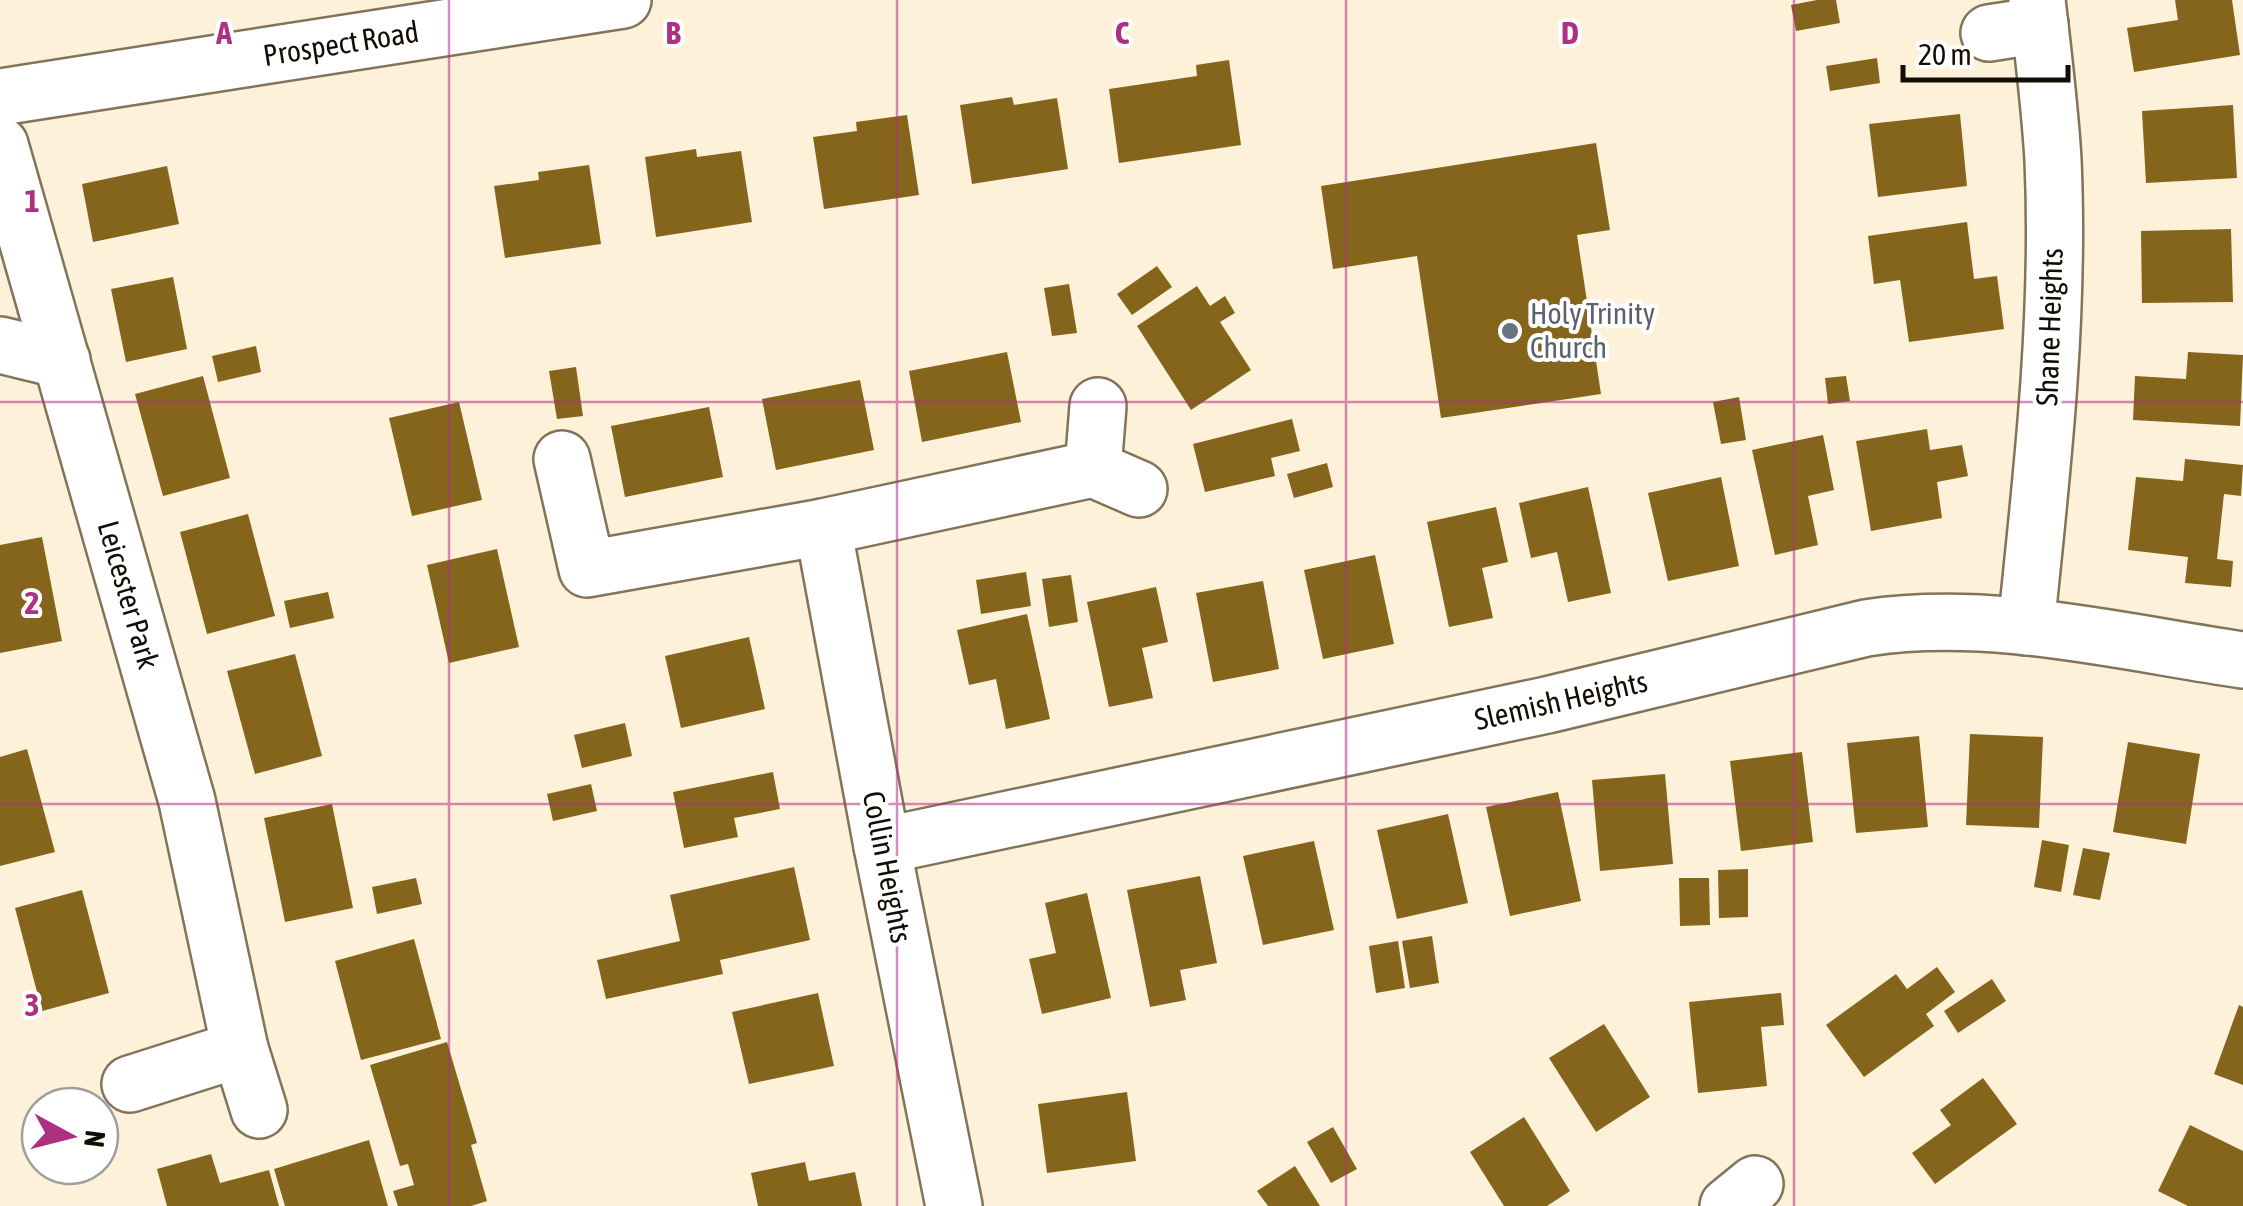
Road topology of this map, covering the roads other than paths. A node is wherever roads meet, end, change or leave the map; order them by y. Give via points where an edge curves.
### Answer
1 (623, 0) edge
2 (2022, 19) edge
3 (0, 98) edge
4 (0, 145) edge
5 (0, 346) edge
6 (62, 360) junction
7 (1098, 406) dead end
8 (562, 459) dead end
9 (823, 527) junction
10 (2026, 628) junction
11 (2243, 660) edge
12 (882, 846) junction
13 (240, 1049) junction
14 (130, 1084) dead end
15 (259, 1110) dead end
16 (954, 1206) edge

1 - 3 street, Prospect Road
2 - 10 street, Shane Heights via 2052,161 2046,436
4 - 6 street, Leicester Park
5 - 6 street
6 - 13 street, Leicester Park via 186,801
7 - 9 street via 1116,479
8 - 9 street via 587,569
9 - 12 street, Collin Heights
10 - 11 street, Slemish Heights
10 - 12 street, Slemish Heights via 1939,620 1866,628 1547,705
12 - 16 street, Collin Heights
13 - 14 street
13 - 15 street, Leicester Park

